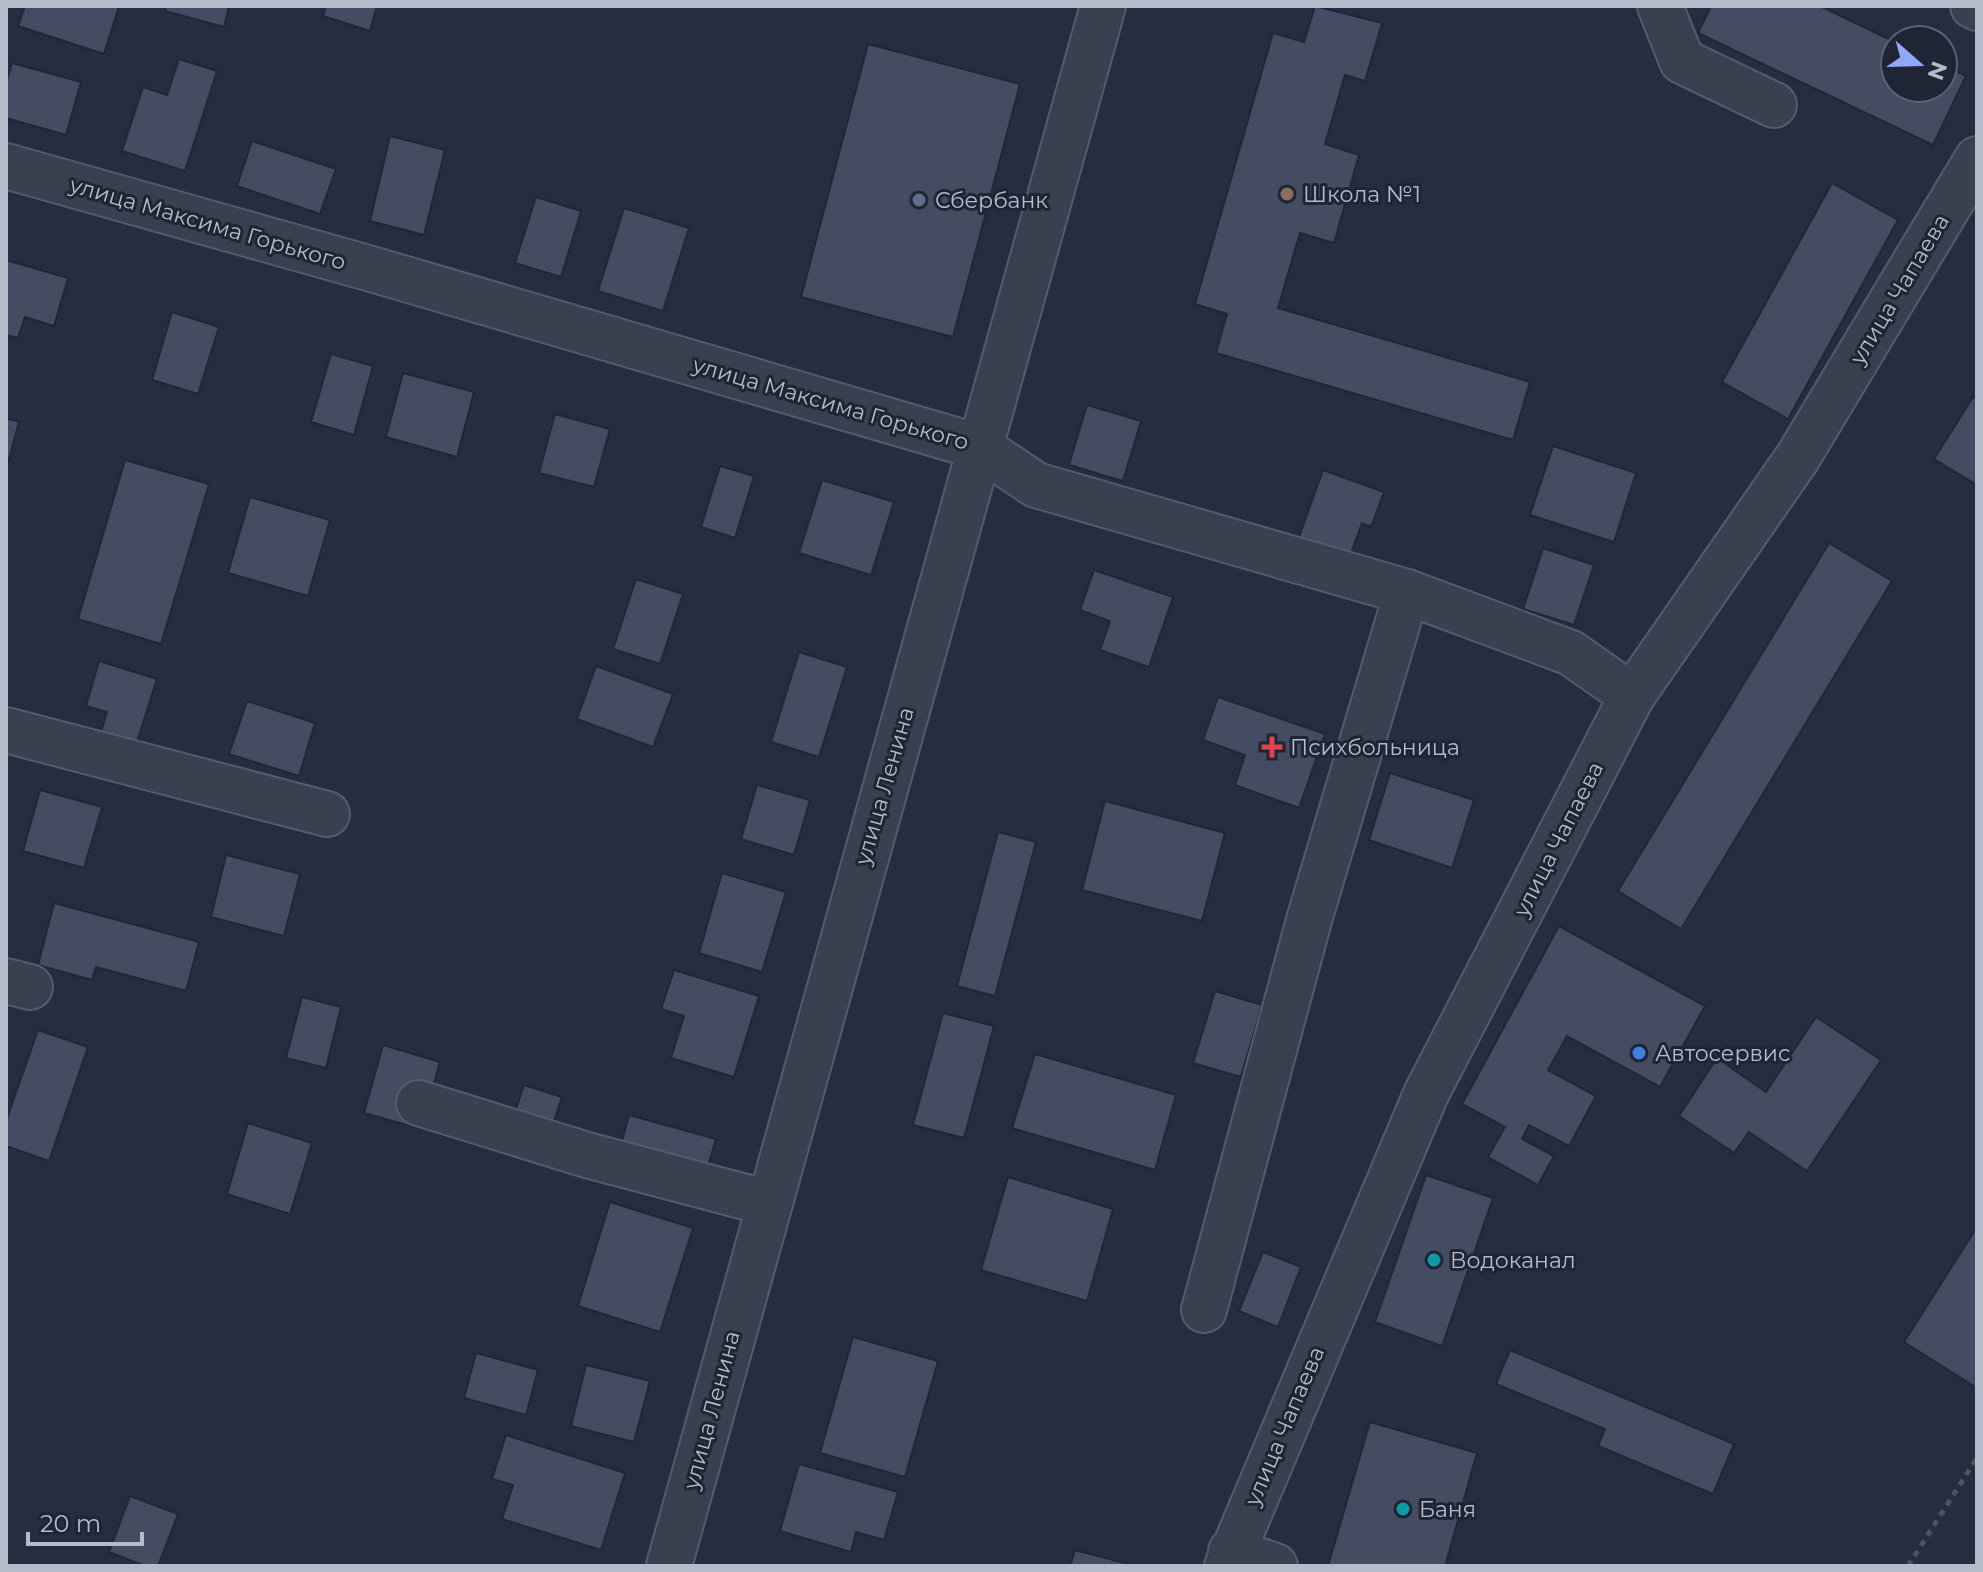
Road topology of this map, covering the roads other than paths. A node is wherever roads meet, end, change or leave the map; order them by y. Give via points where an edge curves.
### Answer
1 (1103, 6) edge
2 (1660, 6) edge
3 (1774, 105) dead end
4 (1977, 159) edge
5 (6, 166) edge
6 (979, 447) junction
7 (1407, 592) junction
8 (1632, 696) junction
9 (6, 730) edge
10 (327, 814) dead end
11 (419, 1103) dead end
12 (768, 1203) junction
13 (1204, 1310) dead end
14 (1229, 1558) edge
15 (669, 1566) edge
16 (1275, 1566) edge

1 - 6 street, улица Ленина
2 - 3 street via 1682,61
4 - 8 street, улица Чапаева via 1798,457
5 - 6 street, улица Максима Горького
6 - 7 street, улица Максима Горького via 1036,485
6 - 12 street, улица Ленина
7 - 8 street, улица Максима Горького via 1571,653
7 - 13 street via 1309,920
8 - 14 street, улица Чапаева via 1426,1094
9 - 10 street
11 - 12 street
12 - 15 street, улица Ленина
14 - 16 street

